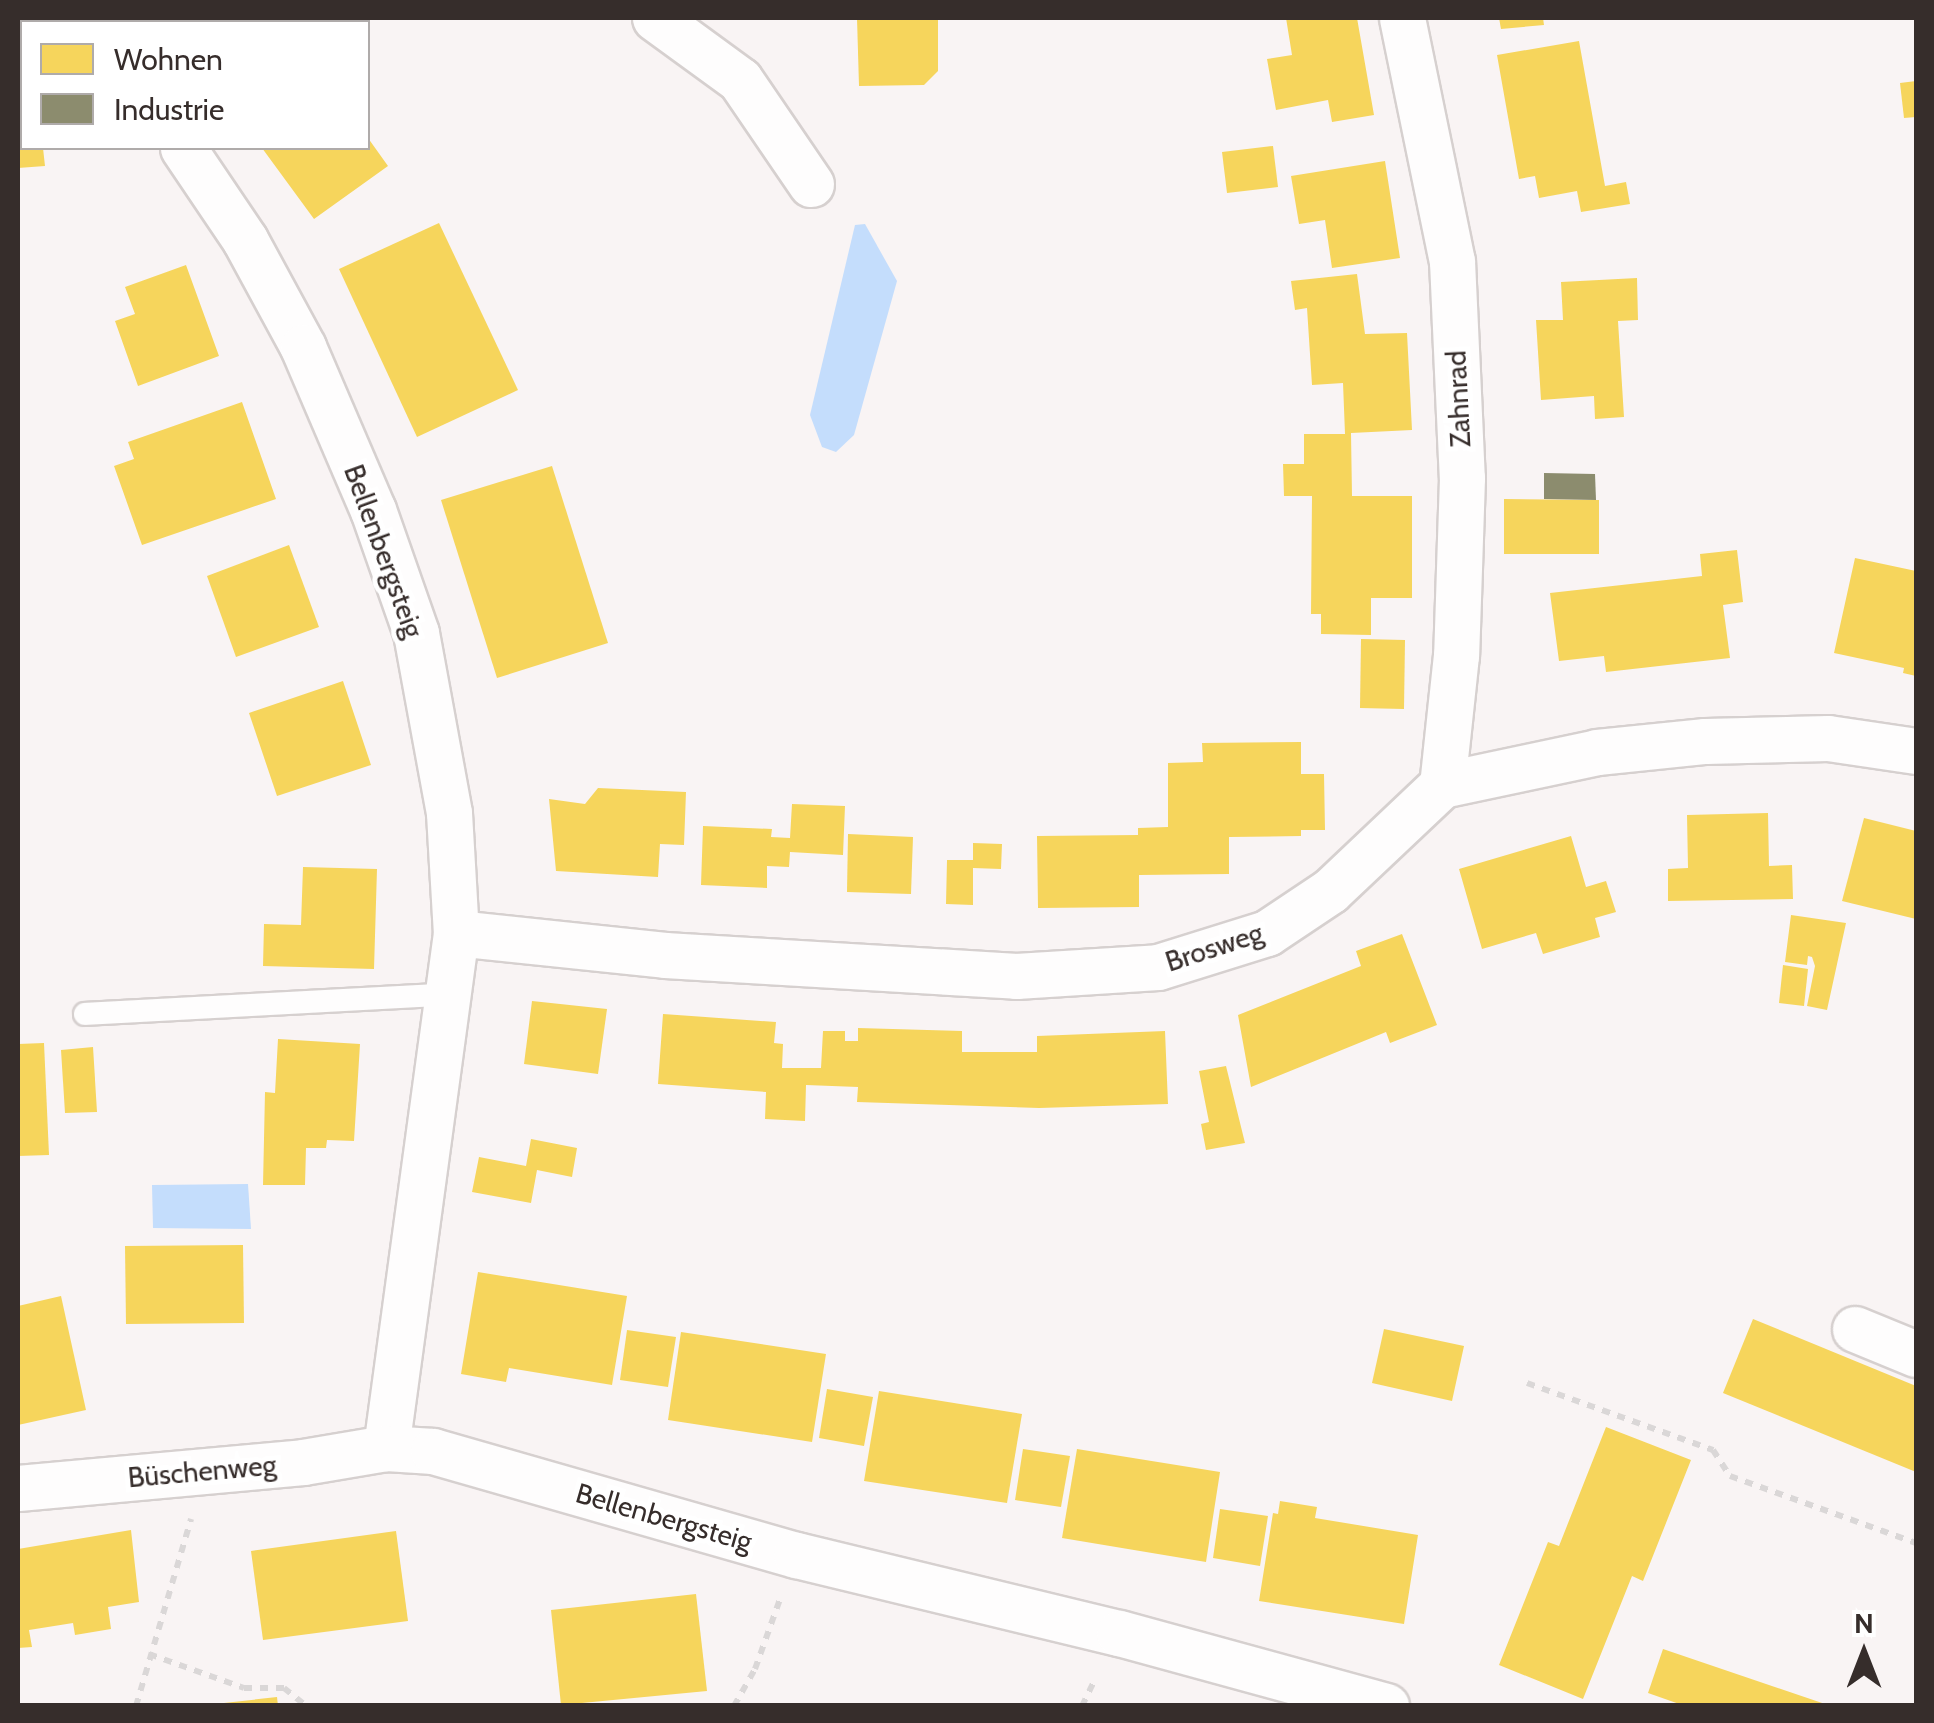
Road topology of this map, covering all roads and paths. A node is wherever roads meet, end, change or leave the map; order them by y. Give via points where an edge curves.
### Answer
1 (655, 18) edge
2 (1402, 18) edge
3 (184, 150) edge
4 (811, 184) dead end
5 (1916, 752) edge
6 (1442, 785) junction
7 (456, 933) junction
8 (449, 994) junction
9 (85, 1014) dead end
10 (1855, 1329) dead end
11 (1916, 1354) edge
12 (1527, 1382) dead end
13 (386, 1448) junction
14 (207, 1470) junction
15 (18, 1488) edge
16 (1916, 1543) edge
17 (796, 1555) junction
18 (149, 1654) junction
19 (136, 1706) edge
20 (306, 1706) edge
21 (734, 1706) edge
22 (1386, 1706) edge

1 - 4 street via 740,80
2 - 6 street, Zahnrad via 1452,260 1462,478 1456,655
3 - 7 street, Bellenbergsteig via 245,240 302,347 410,615 449,813
5 - 6 street via 1828,738 1705,741 1597,752
6 - 7 street, Brosweg via 1330,891 1267,933 1158,967 1016,976 666,955
7 - 8 street, Bellenbergsteig
8 - 9 lane
8 - 13 street, Bellenbergsteig
10 - 11 street
12 - 16 path via 1713,1450 1730,1476
13 - 14 street, Büschenweg
13 - 17 street, Bellenbergsteig via 433,1451
14 - 15 street, Büschenweg
14 - 18 path
17 - 21 path
17 - 22 street, Bellenbergsteig
18 - 19 path
18 - 20 path via 244,1688 284,1688

